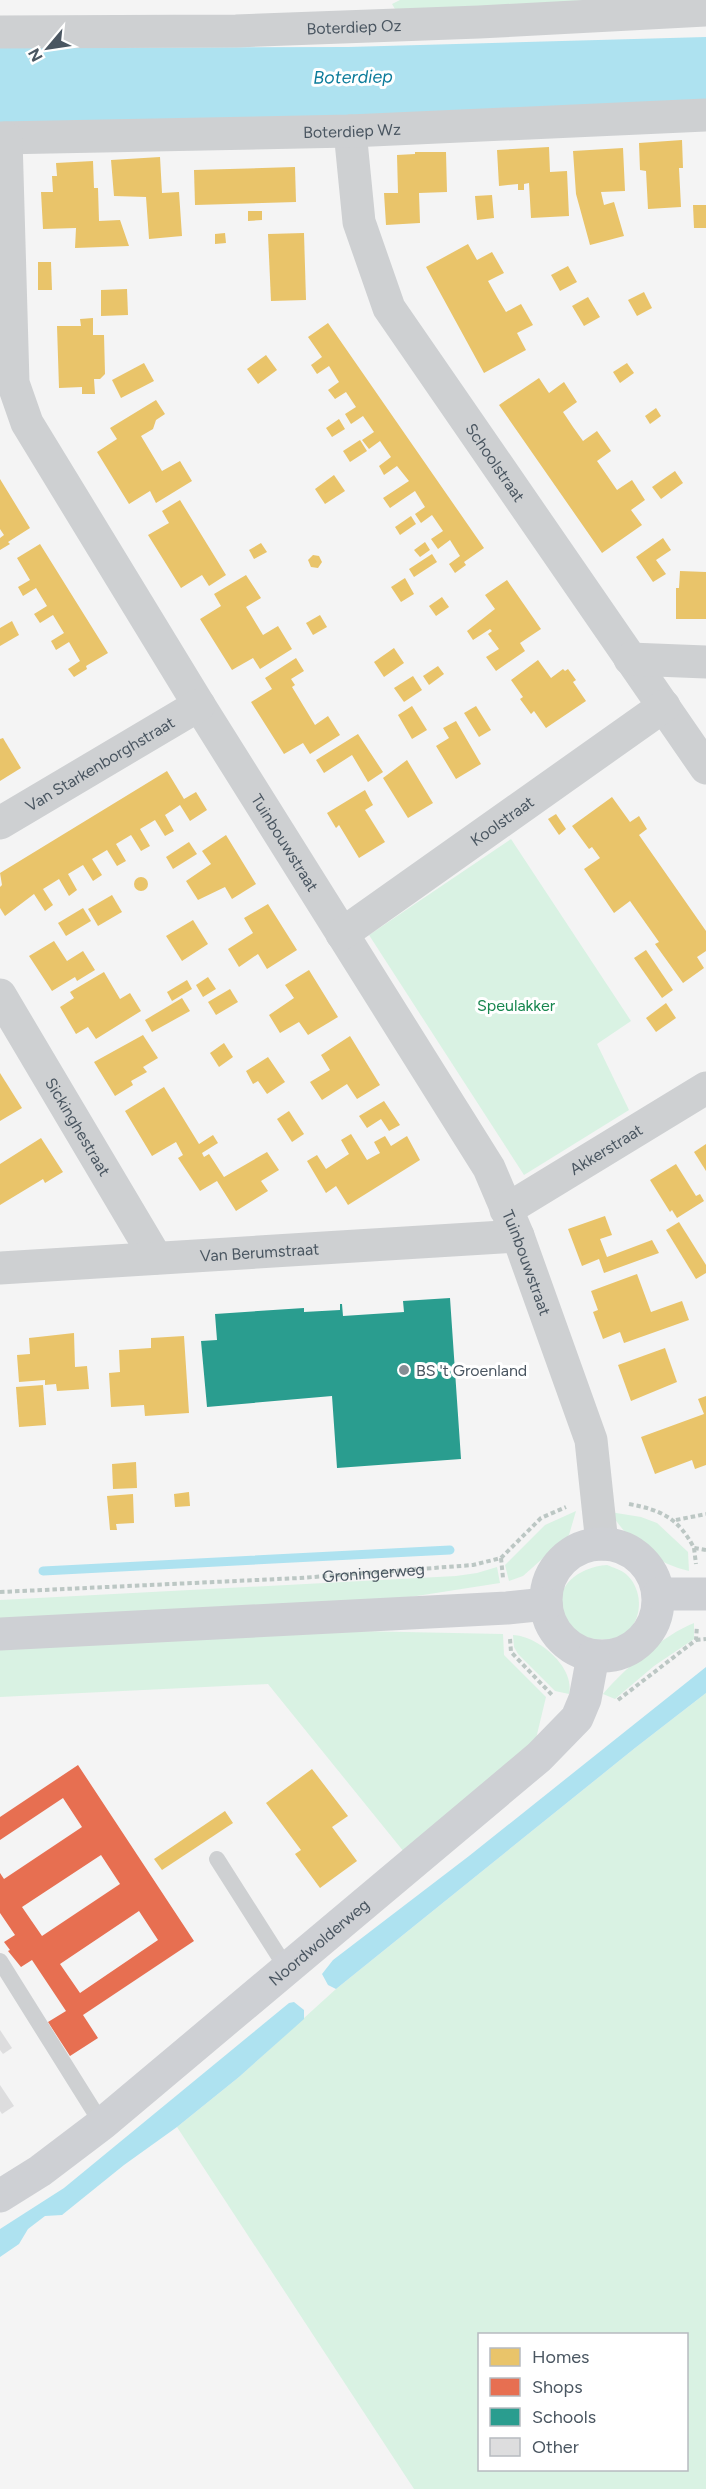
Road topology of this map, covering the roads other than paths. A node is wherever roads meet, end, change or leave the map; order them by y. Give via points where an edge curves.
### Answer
1 (706, 10) edge
2 (0, 32) edge
3 (706, 115) edge
4 (350, 131) junction
5 (3, 138) edge
6 (630, 659) junction
7 (706, 662) edge
8 (199, 705) junction
9 (664, 706) junction
10 (706, 768) edge
11 (0, 823) edge
12 (342, 934) junction
13 (0, 995) edge
14 (706, 1088) edge
15 (512, 1223) junction
16 (156, 1258) junction
17 (0, 1268) edge
18 (602, 1544) junction
19 (659, 1594) junction
20 (702, 1594) edge
21 (546, 1604) junction
22 (0, 1634) edge
23 (593, 1656) junction
24 (217, 1859) dead end
25 (0, 1961) edge
26 (287, 1969) junction
27 (102, 2124) junction
28 (0, 2196) edge

1 - 2 street, Boterdiep Oz via 236,31
3 - 4 street, Boterdiep Wz
4 - 5 street, Boterdiep Wz
4 - 6 street, Schoolstraat via 359,222 390,308
5 - 8 street, Tuinbouwstraat via 13,383 27,423
6 - 7 street
6 - 9 street, Schoolstraat
8 - 11 street, Van Starkenborghstraat
8 - 12 street, Tuinbouwstraat
9 - 10 street, Schoolstraat
9 - 12 street, Koolstraat
12 - 15 street, Tuinbouwstraat via 489,1168
13 - 16 street, Sickinghestraat
14 - 15 street, Akkerstraat
15 - 16 street, Van Berumstraat
15 - 18 street, Tuinbouwstraat via 591,1440
16 - 17 street, Van Berumstraat
18 - 19 main road via 618,1546 640,1558 654,1578
18 - 21 main road via 573,1552 561,1562 552,1574
19 - 20 main road
19 - 23 main road via 657,1615 648,1634 633,1648 614,1656
21 - 22 main road
21 - 23 main road via 560,1638
23 - 26 main road, Noordwolderweg via 578,1718 539,1757
24 - 26 lane
25 - 27 lane
26 - 27 main road, Noordwolderweg
27 - 28 main road, Noordwolderweg

